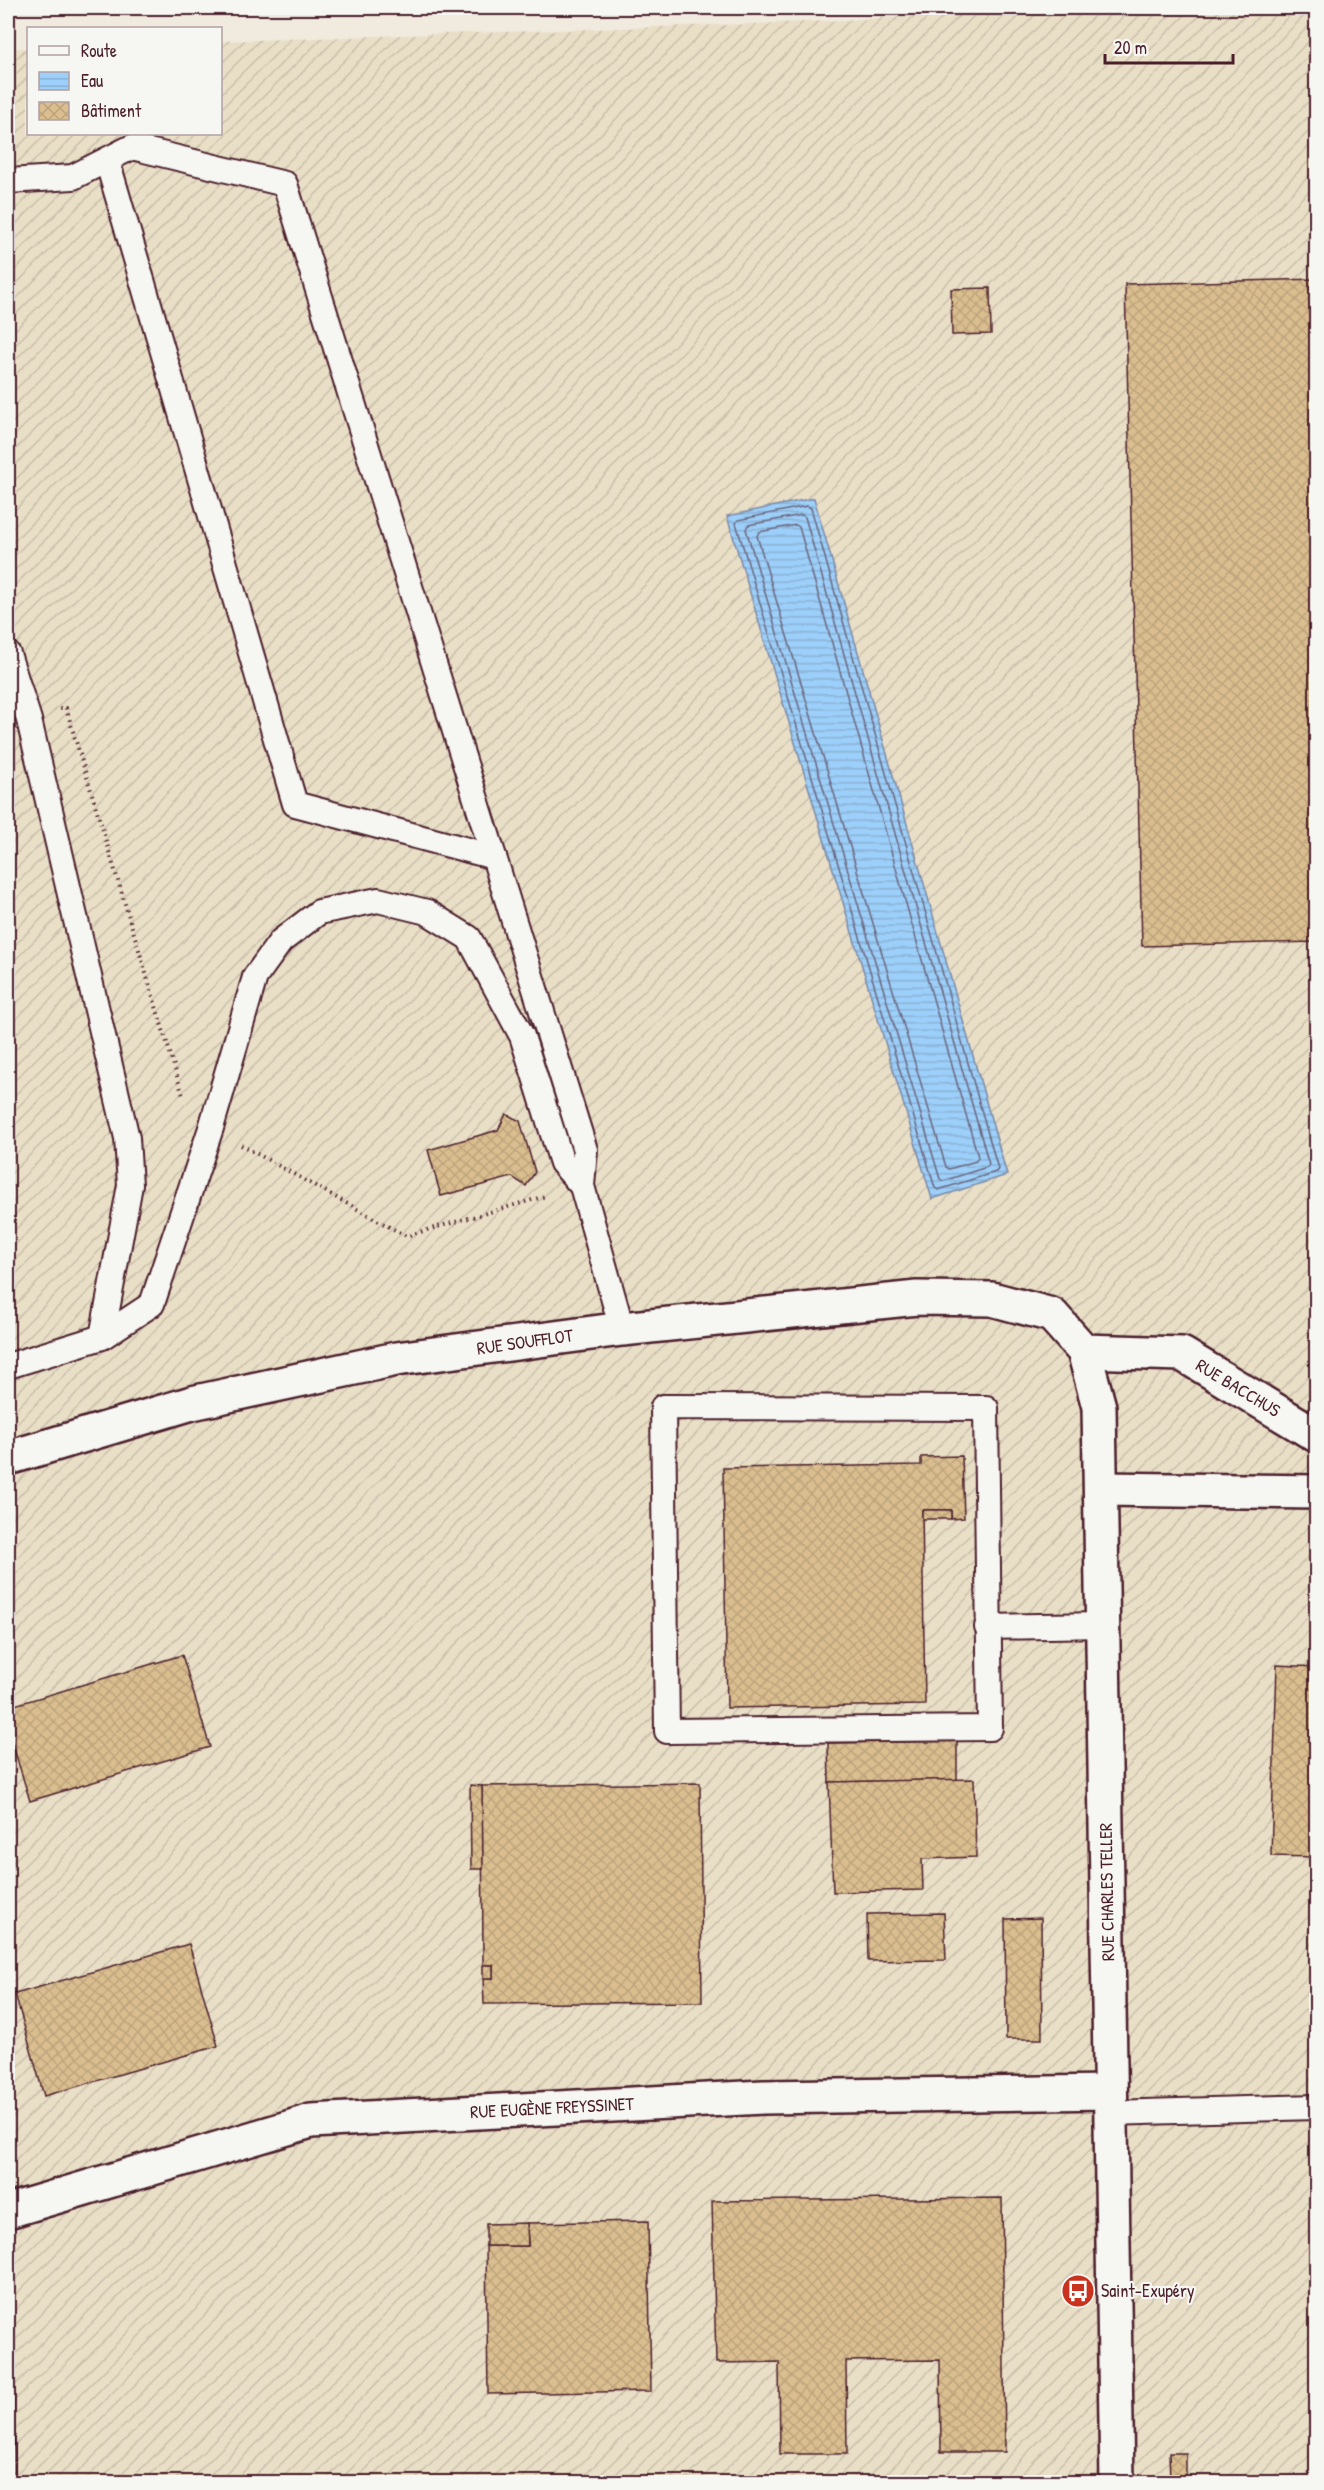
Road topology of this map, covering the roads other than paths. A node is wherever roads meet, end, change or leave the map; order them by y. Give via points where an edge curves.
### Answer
1 (107, 160) junction
2 (8, 181) edge
3 (8, 654) edge
4 (494, 857) junction
5 (582, 1186) junction
6 (1052, 1316) joint
7 (622, 1329) junction
8 (102, 1336) junction
9 (1084, 1351) junction
10 (8, 1366) edge
11 (1317, 1435) edge
12 (8, 1458) edge
13 (1102, 1489) junction
14 (1317, 1492) edge
15 (1104, 1625) junction
16 (987, 1627) junction
17 (1110, 2102) junction
18 (1317, 2107) edge
19 (8, 2211) edge
20 (1117, 2482) edge

1 - 2 lane via 73,177
1 - 4 lane via 295,804
1 - 4 lane via 132,147 285,184
3 - 8 lane via 29,720 127,1138 130,1185
4 - 5 lane via 585,1150
5 - 7 lane
5 - 8 lane via 562,1163 522,1036 470,938 427,912 378,900 319,912 281,941 255,977 211,1128 152,1305
6 - 7 street, RUE SOUFFLOT via 992,1299 917,1298
6 - 9 street, RUE CHARLES TELLER
7 - 12 street, RUE SOUFFLOT via 396,1359 192,1403
8 - 10 lane
9 - 11 street, RUE BACCHUS via 1182,1354
9 - 13 street, RUE CHARLES TELLER via 1099,1407
13 - 14 street
13 - 15 street, RUE CHARLES TELLER
15 - 16 lane
15 - 17 street, RUE CHARLES TELLER
16 - 16 lane via 986,1408 663,1407 667,1731 990,1728
17 - 18 lane
17 - 19 street, RUE EUGÈNE FREYSSINET via 763,2097 311,2121
17 - 20 street, RUE CHARLES TELLER

